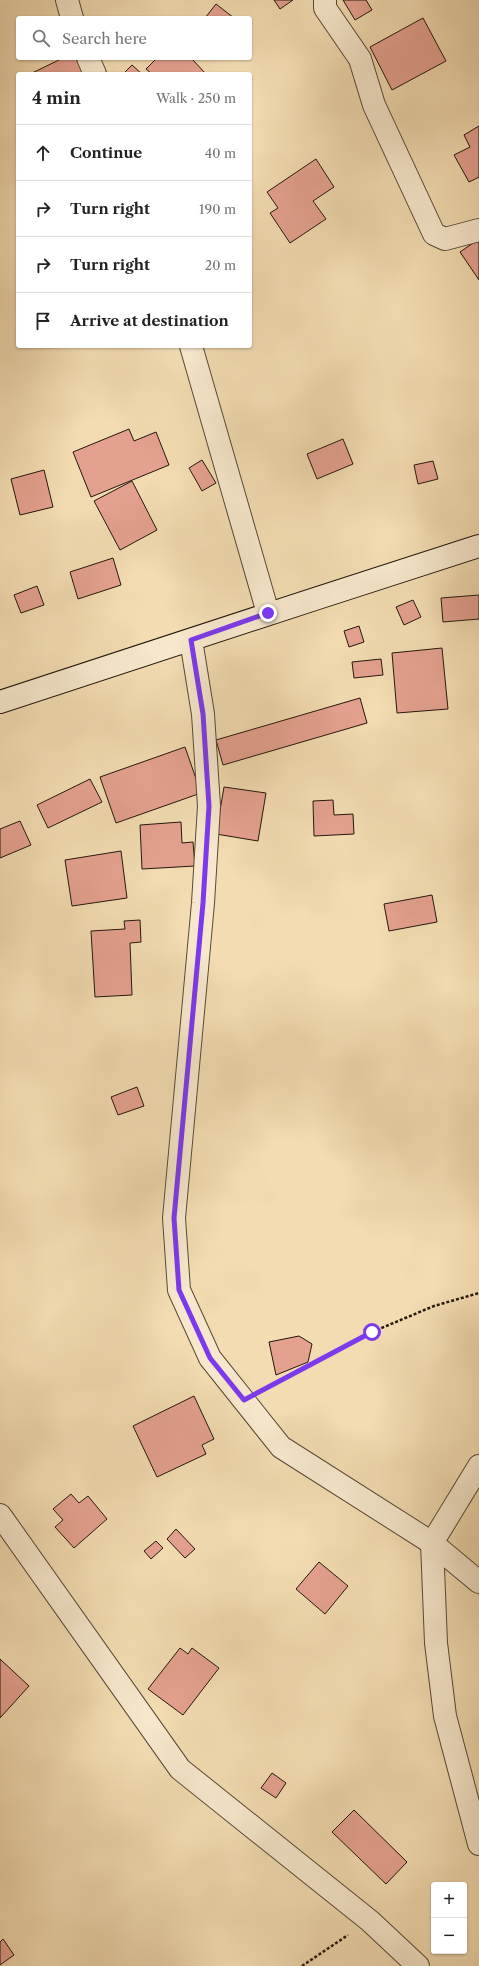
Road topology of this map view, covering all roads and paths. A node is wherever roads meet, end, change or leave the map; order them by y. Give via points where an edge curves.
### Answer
1 (67, 0) edge
2 (325, 0) edge
3 (71, 16) edge
4 (89, 60) edge
5 (93, 72) edge
6 (479, 230) edge
7 (192, 348) edge
8 (479, 546) edge
9 (268, 613) junction
10 (191, 640) junction
11 (0, 702) edge
12 (479, 1293) edge
13 (244, 1400) junction
14 (479, 1466) edge
15 (0, 1515) edge
16 (432, 1543) junction
17 (479, 1582) edge
18 (479, 1844) edge
19 (370, 1920) junction
20 (302, 1966) edge
21 (418, 1966) edge

1 - 3 street
2 - 6 street via 325,8 360,58 374,106 434,234 445,239
4 - 5 street
7 - 9 street
8 - 9 street
9 - 10 street
10 - 11 street
10 - 13 street via 203,714 209,806 203,903 174,1218 179,1290 210,1358
12 - 13 path via 434,1306 372,1332
13 - 16 street via 280,1447
14 - 16 street
15 - 19 street via 180,1769
16 - 17 street
16 - 18 street via 436,1643 444,1716
19 - 20 path
19 - 21 street

